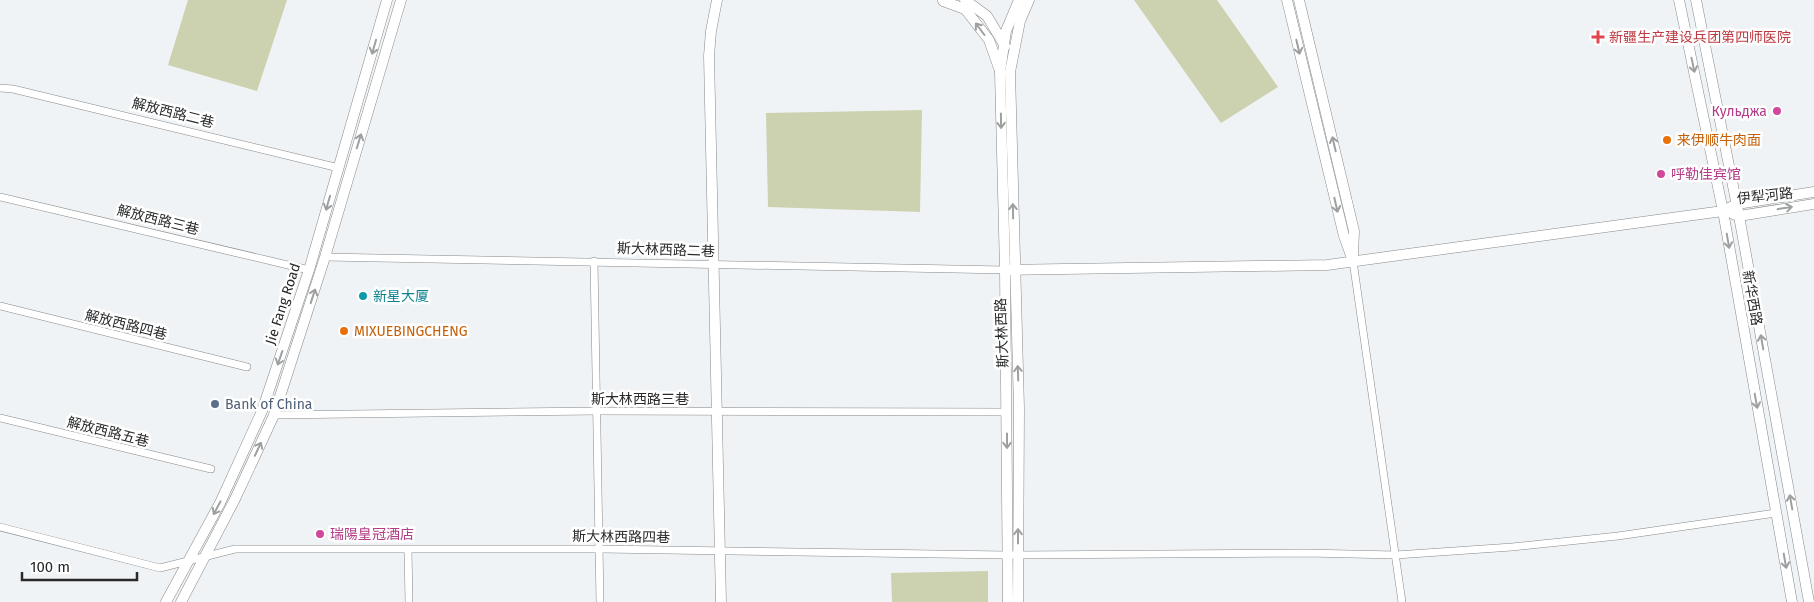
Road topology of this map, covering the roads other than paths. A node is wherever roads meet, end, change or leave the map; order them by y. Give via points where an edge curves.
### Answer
1 (387, 0) edge
2 (401, 0) edge
3 (718, 0) edge
4 (943, 0) edge
5 (964, 0) edge
6 (1019, 0) edge
7 (1029, 0) edge
8 (1287, 0) edge
9 (1299, 0) edge
10 (1679, 0) edge
11 (1696, 0) edge
12 (1004, 44) junction
13 (1010, 64) junction
14 (1000, 72) junction
15 (0, 88) edge
16 (339, 168) junction
17 (1814, 192) edge
18 (0, 197) edge
19 (1737, 204) junction
20 (1814, 204) edge
21 (1723, 211) junction
22 (1739, 216) junction
23 (326, 257) junction
24 (594, 260) junction
25 (1354, 261) junction
26 (714, 264) junction
27 (1009, 269) junction
28 (309, 270) junction
29 (0, 306) edge
30 (247, 367) dead end
31 (598, 411) junction
32 (718, 412) junction
33 (1006, 412) junction
34 (274, 415) junction
35 (0, 418) edge
36 (211, 469) dead end
37 (1776, 513) junction
38 (0, 527) edge
39 (601, 549) junction
40 (408, 550) junction
41 (720, 551) junction
42 (1013, 554) junction
43 (1396, 555) junction
44 (205, 556) junction
45 (189, 560) junction
46 (166, 602) edge
47 (181, 602) edge
48 (409, 602) edge
49 (600, 602) edge
50 (721, 602) edge
51 (1008, 602) edge
52 (1018, 602) edge
53 (1402, 602) edge
54 (1792, 602) edge
55 (1809, 602) edge

1 -> 16 main road, Jie Fang Road
23 -> 2 main road, Jie Fang Road
3 - 26 main road via 709,56
14 -> 4 main road via 989,40 965,9
5 - 12 main road via 987,16
6 - 12 main road
7 - 13 main road via 1020,20
8 -> 25 main road via 1344,236
25 -> 9 main road via 1354,232
10 -> 21 main road, 新华西路
11 - 19 main road, 新华西路
12 - 13 main road
12 - 14 main road
27 -> 13 main road, 斯大林西路
14 -> 27 main road, 斯大林西路
15 - 16 street, 解放西路二巷 via 152,121
16 -> 28 main road, Jie Fang Road
17 - 19 main road, 伊犁河路
18 - 28 street, 解放西路三巷
19 - 21 main road, 伊犁河路
19 - 22 main road, 新华西路
22 -> 20 main road, 伊犁河路
21 - 22 main road, 伊犁河路
21 - 25 main road
21 -> 37 main road, 新华西路
55 -> 22 main road, 新华西路
23 - 24 street, 斯大林西路二巷
34 -> 23 main road, Jie Fang Road
24 - 26 street, 斯大林西路二巷
24 - 31 street
25 - 27 main road via 1327,265
25 - 43 street
26 - 27 street, 斯大林西路二巷
26 - 32 main road
27 - 33 main road, 斯大林西路
42 -> 27 main road, 斯大林西路 via 1019,408
28 -> 45 main road, Jie Fang Road via 262,411 220,503
29 - 30 street, 解放西路四巷
31 - 32 street, 斯大林西路三巷
31 - 34 street, 斯大林西路三巷
31 - 39 street
32 - 33 street, 斯大林西路三巷
32 - 41 main road
33 -> 42 main road, 斯大林西路
44 -> 34 main road, Jie Fang Road
35 - 36 street, 解放西路五巷
37 - 43 street, 斯大林西路四巷 via 1618,536
37 -> 54 main road, 新华西路
38 - 45 street, 斯大林西路四巷 via 160,568
39 - 40 street, 斯大林西路四巷
39 - 41 street, 斯大林西路四巷
39 - 49 street
40 - 44 street, 斯大林西路四巷 via 235,549
40 - 48 street
41 - 42 street, 斯大林西路四巷
41 - 50 main road
42 - 43 street, 斯大林西路四巷
42 - 51 main road, 斯大林西路
42 - 52 main road, 斯大林西路
43 - 53 street
44 - 45 street, 斯大林西路四巷
44 - 47 main road, Jie Fang Road
45 - 46 main road, Jie Fang Road

